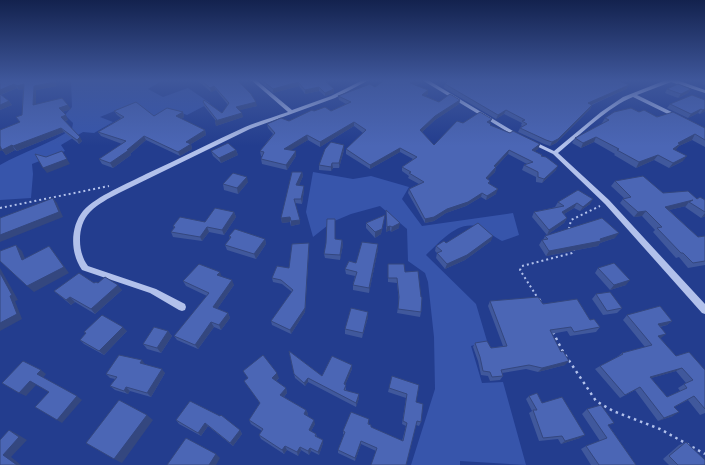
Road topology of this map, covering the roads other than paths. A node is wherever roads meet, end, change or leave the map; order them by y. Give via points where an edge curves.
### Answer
1 (279, 102) edge
2 (320, 102) edge
3 (460, 102) edge
4 (619, 102) edge
5 (647, 102) edge
6 (291, 112) junction
7 (684, 120) edge
8 (555, 153) junction
9 (182, 307) dead end
10 (705, 310) edge

1 - 6 street
2 - 6 street
3 - 8 street via 511,132
4 - 8 street
5 - 7 street
6 - 9 street via 225,138 117,191 86,212 80,222 78,246 81,263 85,268 153,291
8 - 10 street via 607,202

